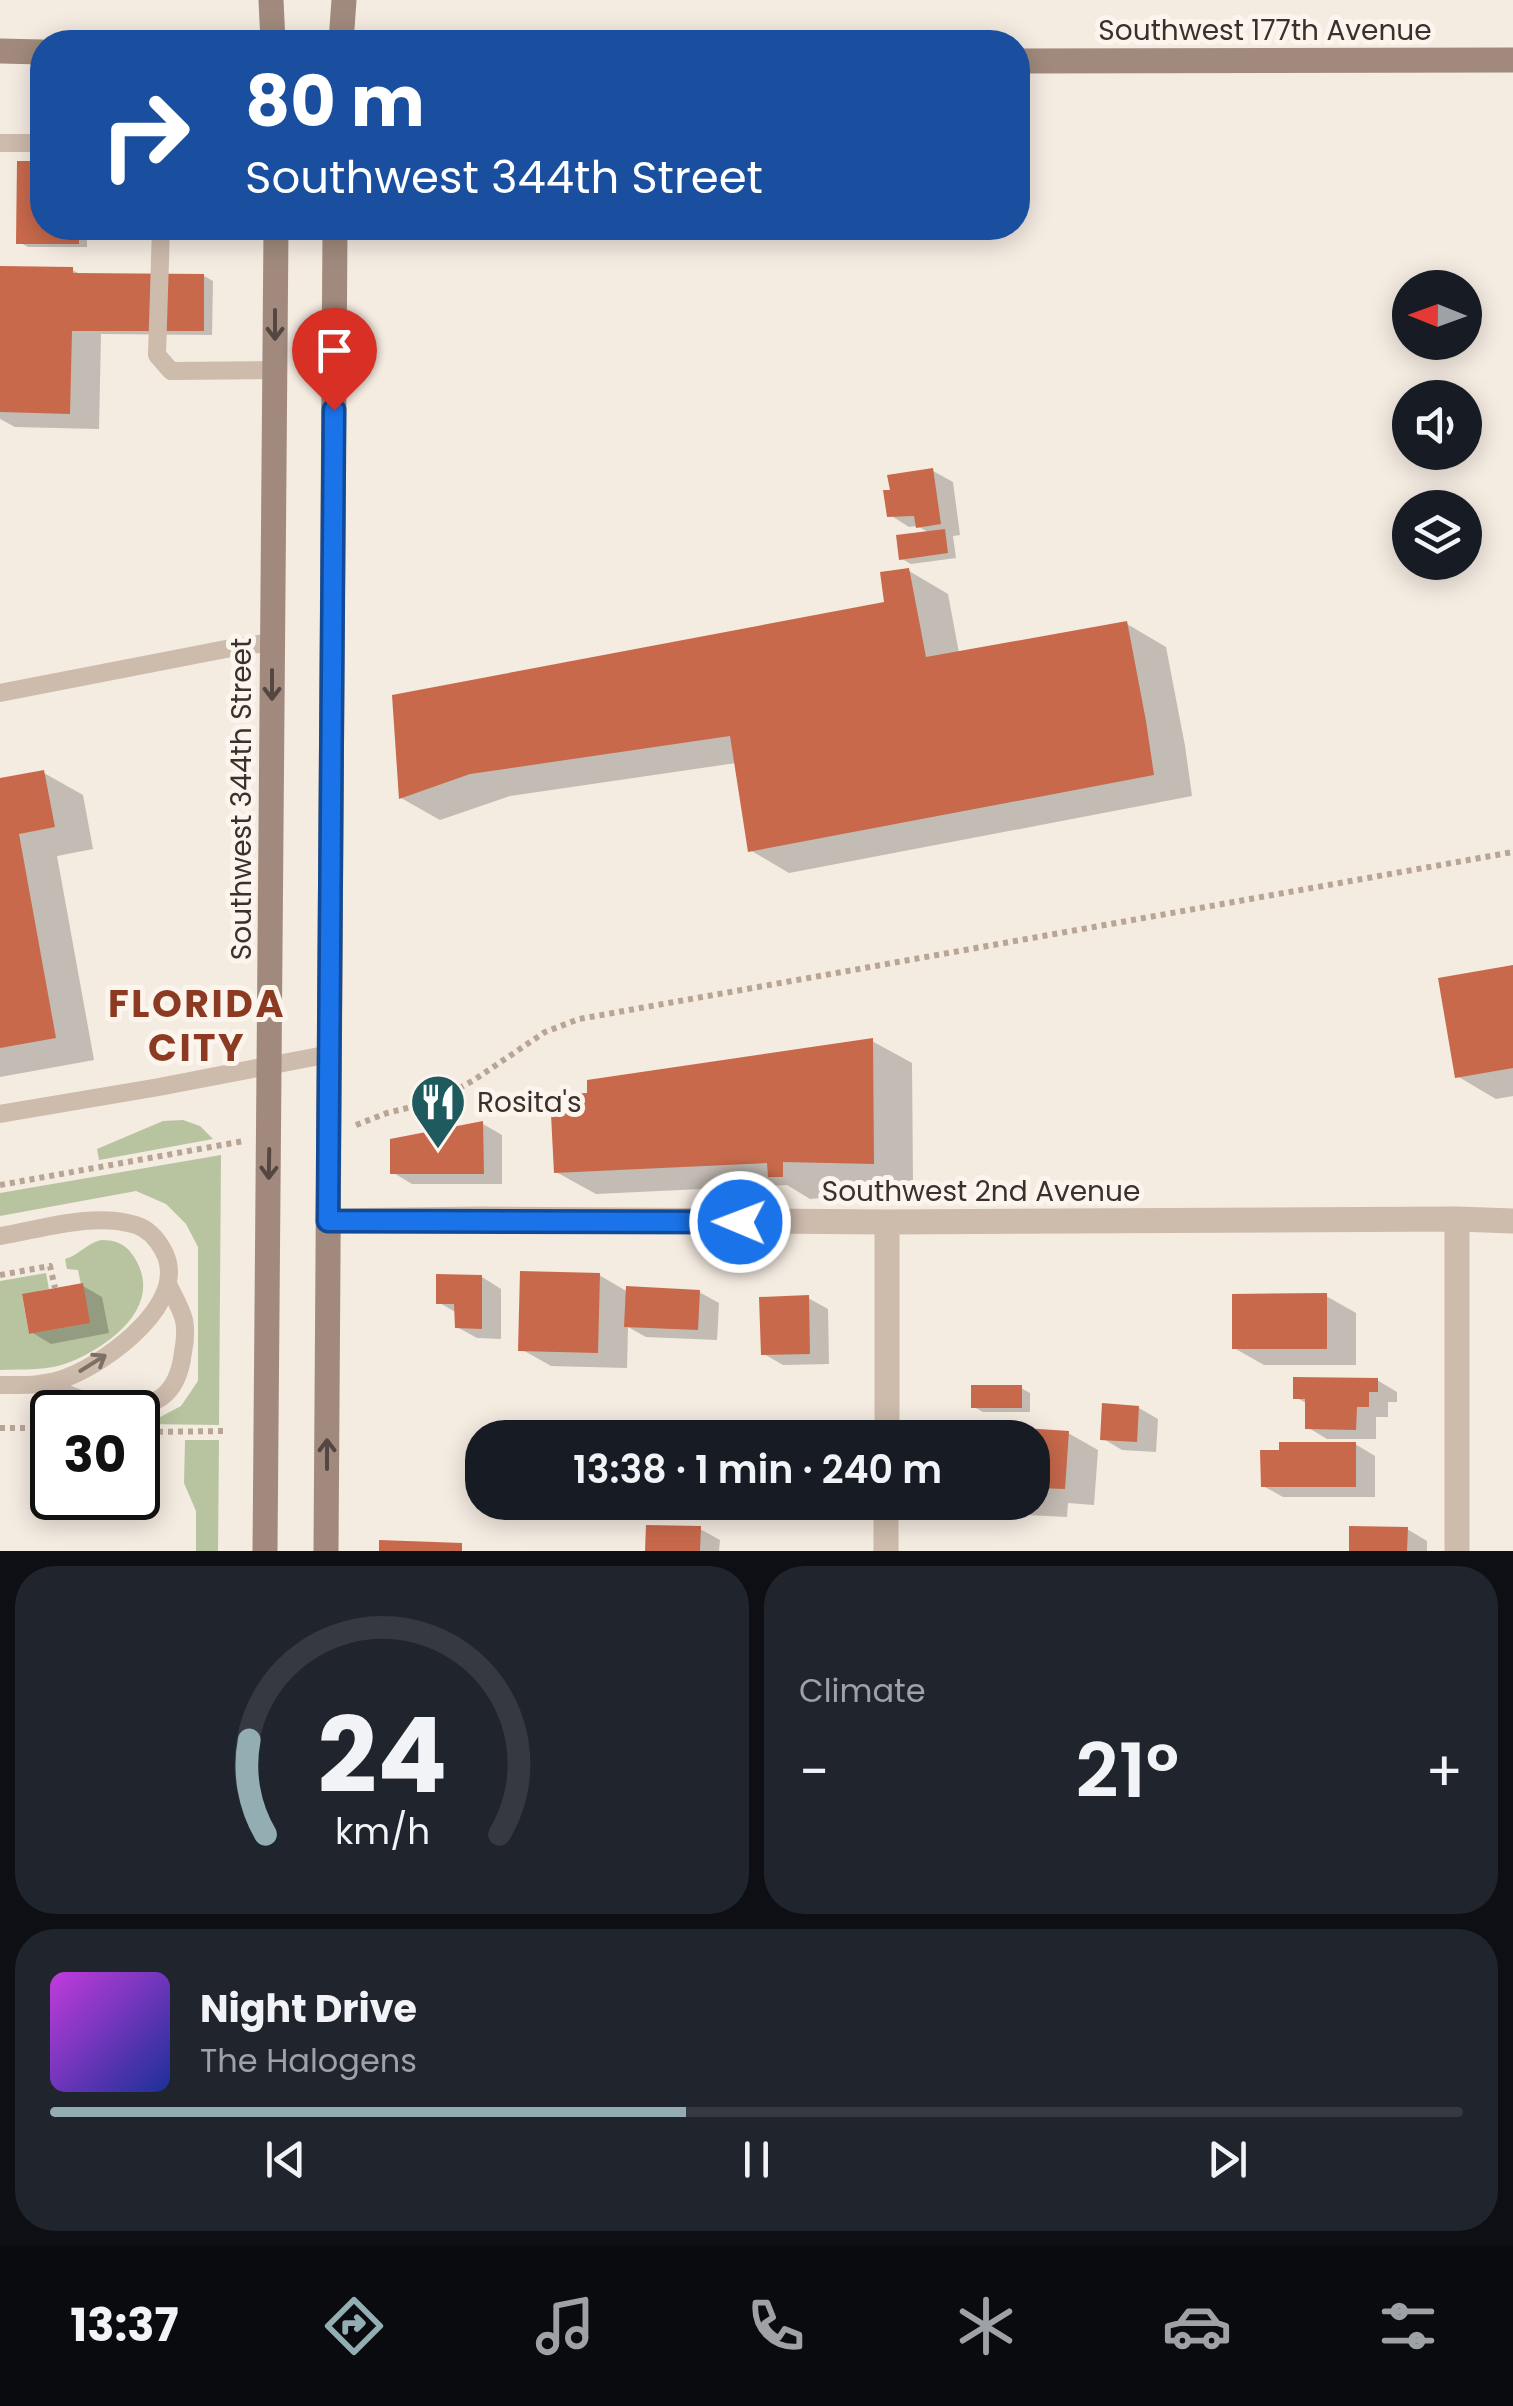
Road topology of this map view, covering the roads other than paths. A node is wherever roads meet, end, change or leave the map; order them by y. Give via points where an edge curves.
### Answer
1 (271, 0) edge
2 (344, 0) edge
3 (272, 30) edge
4 (342, 30) edge
5 (0, 51) edge
6 (30, 52) edge
7 (1513, 60) edge
8 (1030, 61) edge
9 (0, 143) edge
10 (30, 143) edge
11 (161, 240) edge
12 (276, 240) edge
13 (335, 240) edge
14 (274, 370) junction
15 (272, 642) junction
16 (0, 693) edge
17 (330, 1054) junction
18 (268, 1067) junction
19 (0, 1114) edge
20 (1457, 1219) junction
21 (328, 1221) junction
22 (1513, 1221) edge
23 (887, 1222) junction
24 (0, 1236) edge
25 (168, 1284) junction
26 (44, 1384) junction
27 (0, 1385) edge
28 (887, 1420) edge
29 (886, 1520) edge
30 (265, 1551) edge
31 (326, 1551) edge
32 (886, 1551) edge
33 (1457, 1551) edge

1 - 3 main road
2 - 4 main road
5 - 6 main road
7 - 8 main road, Southwest 177th Avenue
9 - 10 lane
11 - 14 lane via 157,356 172,371
12 -> 14 main road, Southwest 344th Street
13 - 17 main road
14 - 15 main road, Southwest 344th Street
15 - 16 lane
15 -> 18 main road, Southwest 344th Street
17 - 18 lane
17 - 21 main road
18 - 19 lane
18 -> 30 main road, Southwest 344th Street
20 - 22 street, Southwest 2nd Avenue
20 - 23 street, Southwest 2nd Avenue
20 - 33 street
21 - 23 street, Southwest 2nd Avenue
31 -> 21 main road
23 - 28 street
24 - 25 lane via 96,1220 124,1222 154,1236 166,1254
26 -> 25 lane via 90,1366 125,1342 156,1310
25 - 26 lane via 184,1320 184,1342 178,1376 164,1396 142,1406 110,1406
26 - 27 lane
29 - 32 street

